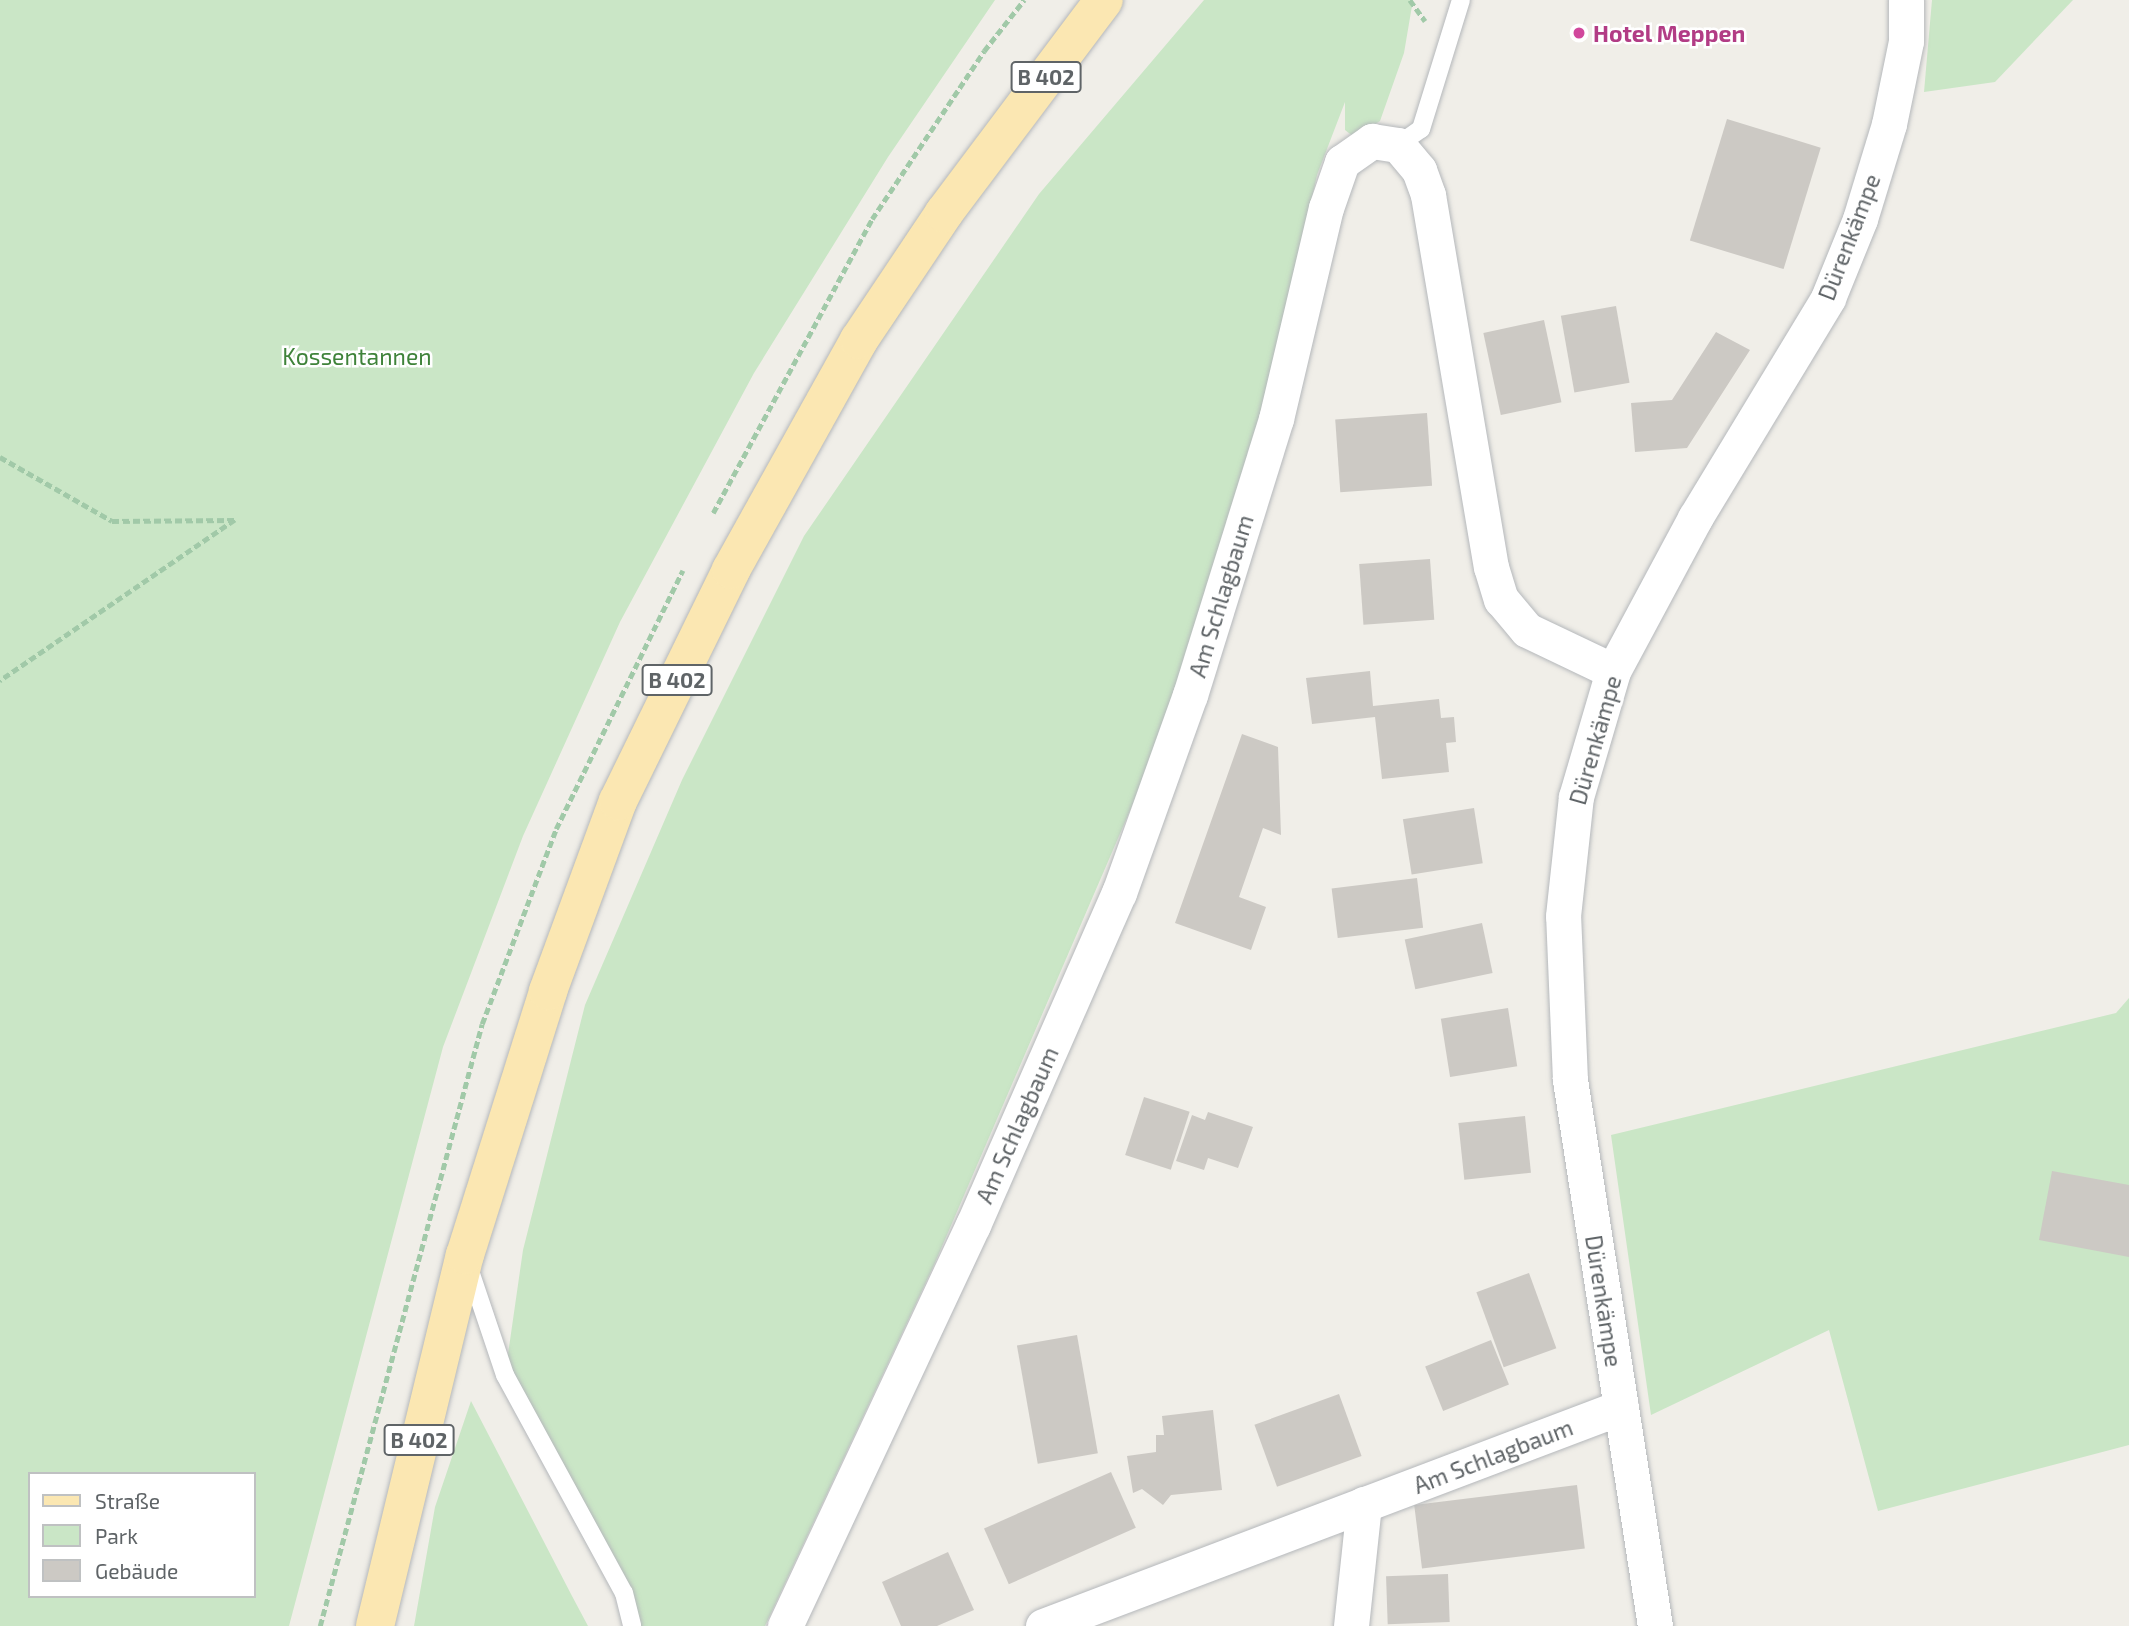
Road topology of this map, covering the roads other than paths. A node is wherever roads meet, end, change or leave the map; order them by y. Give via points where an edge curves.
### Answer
1 (1104, 0) edge
2 (1461, 0) edge
3 (1906, 0) edge
4 (1398, 145) junction
5 (1613, 671) junction
6 (465, 1255) junction
7 (1621, 1407) junction
8 (1364, 1504) junction
9 (375, 1626) edge
10 (632, 1626) edge
11 (785, 1626) edge
12 (1043, 1626) edge
13 (1351, 1626) edge
14 (1655, 1626) edge

1 - 6 main road, B 402 via 944,213 859,340 731,570 618,801 548,991
2 - 4 lane via 1421,129
3 - 5 street, Dürenkämpe via 1906,41 1889,124 1860,219 1828,298 1695,518
4 - 5 street via 1419,170 1428,195 1490,568 1501,600 1527,630
4 - 11 street, Am Schlagbaum via 1372,141 1342,162 1326,208 1276,419 1190,695 1119,893 973,1225
5 - 7 street, Dürenkämpe via 1576,797 1563,916 1570,1080
6 - 9 main road, B 402
6 - 10 lane via 505,1375 624,1594
7 - 8 street, Am Schlagbaum
7 - 14 street, Dürenkämpe
8 - 12 street, Am Schlagbaum
8 - 13 street

